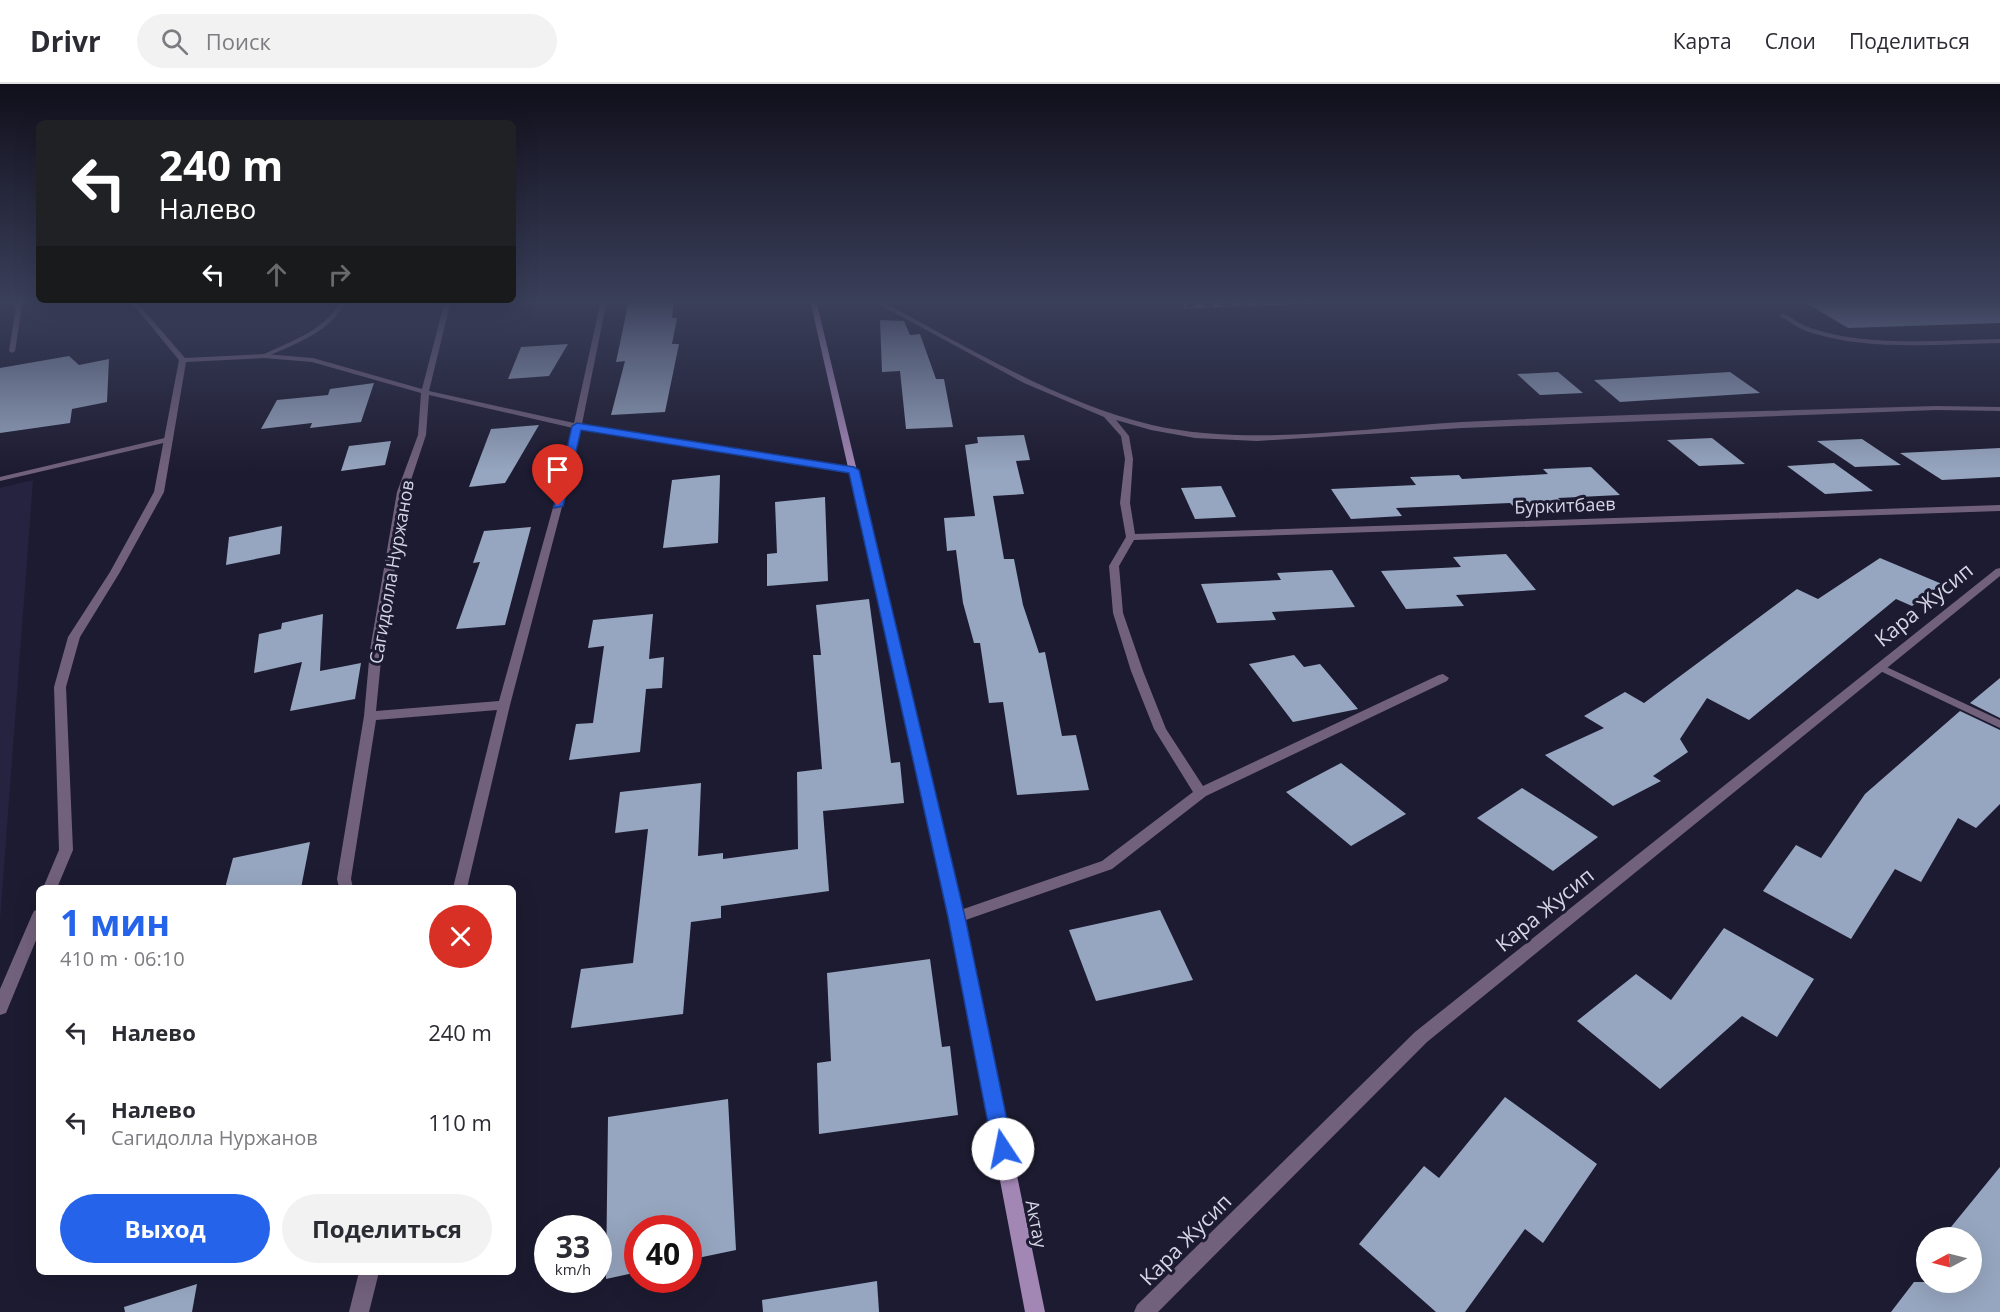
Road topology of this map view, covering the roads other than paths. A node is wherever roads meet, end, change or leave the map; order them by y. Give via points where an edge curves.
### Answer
1 (181, 357) edge
2 (238, 357) edge
3 (280, 357) edge
4 (434, 357) edge
5 (592, 357) edge
6 (827, 357) edge
7 (982, 357) edge
8 (183, 360) junction
9 (425, 392) junction
10 (2000, 410) edge
11 (1107, 415) junction
12 (577, 426) junction
13 (169, 439) junction
14 (854, 470) junction
15 (0, 478) edge
16 (2000, 508) edge
17 (1131, 537) junction
18 (2000, 570) edge
19 (1880, 667) junction
20 (1443, 678) dead end
21 (504, 705) junction
22 (370, 716) junction
23 (2000, 724) edge
24 (1201, 794) junction
25 (51, 885) edge
26 (345, 885) edge
27 (461, 885) edge
28 (957, 917) junction
29 (36, 922) edge
30 (0, 1008) edge
31 (368, 1275) edge
32 (359, 1312) edge
33 (1035, 1312) edge
34 (1143, 1312) edge

1 - 8 street
2 - 8 street
3 - 9 street via 313,360
4 - 9 street, Сагидолла Нуржанов
5 - 12 street
6 - 14 street, Актау
7 - 11 street
8 - 13 street
9 - 12 street
9 - 22 street, Сагидолла Нуржанов via 422,435 400,504 376,650
10 - 11 street via 1924,408 1497,423 1257,438 1195,435
11 - 17 street via 1125,436 1129,459 1125,503
12 - 14 street
12 - 21 street
13 - 15 lane
13 - 25 street via 159,492 75,637 60,687 66,850
14 - 28 street, Актау
16 - 17 street, Буркитбаев
17 - 24 street via 1114,566 1118,614 1161,729
18 - 19 street, Кара Жусип
19 - 23 lane
19 - 34 street, Кара Жусип via 1420,1037
20 - 24 street
21 - 22 street
21 - 27 street
22 - 26 street, Сагидолла Нуржанов
24 - 28 street via 1107,865
28 - 33 street, Актау
29 - 30 street
31 - 32 street

